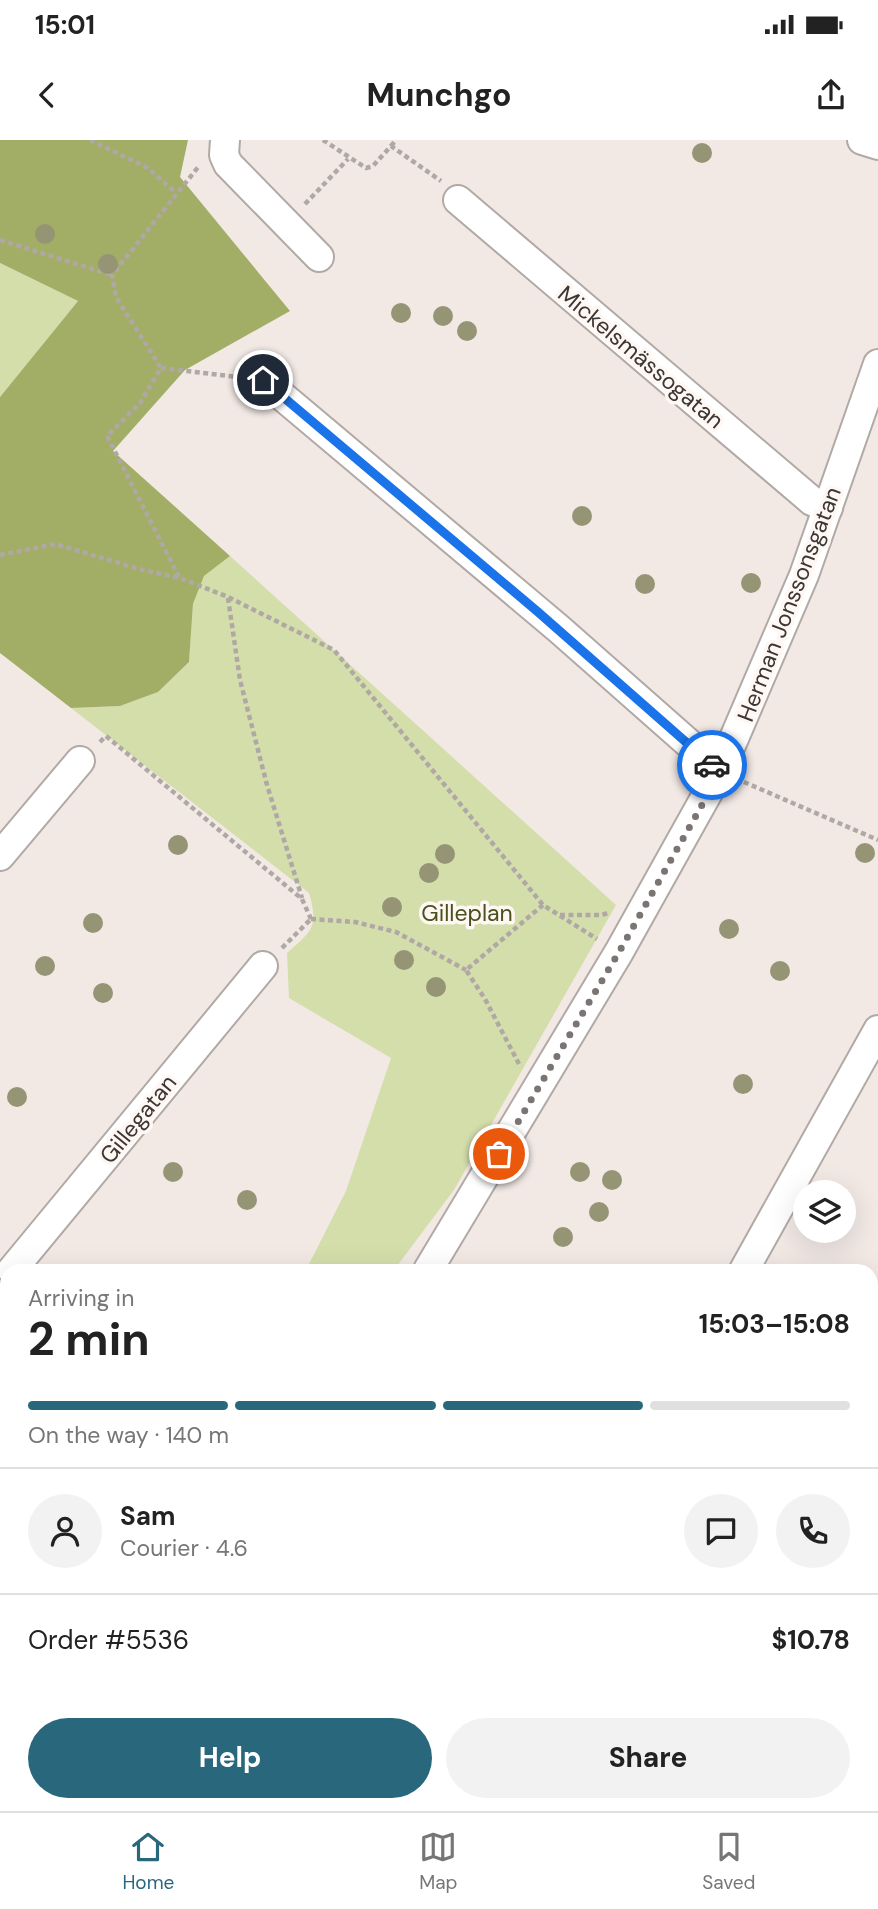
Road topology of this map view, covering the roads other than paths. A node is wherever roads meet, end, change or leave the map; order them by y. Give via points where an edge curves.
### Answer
1 (862, 140) edge
2 (224, 141) edge
3 (878, 145) edge
4 (457, 200) road end
5 (318, 257) dead end
6 (878, 364) edge
7 (263, 380) road end
8 (828, 508) junction
9 (79, 761) road end
10 (720, 771) junction
11 (0, 856) edge
12 (263, 966) road end
13 (878, 1030) edge
14 (17, 1264) edge
15 (432, 1264) edge
16 (747, 1264) edge

1 - 3 street
2 - 5 street via 228,164
4 - 8 street, Mickelsmässogatan via 812,501
6 - 8 street, Herman Jonssonsgatan
7 - 10 street
8 - 10 street, Herman Jonssonsgatan via 778,642
9 - 11 street
10 - 15 street, Herman Jonssonsgatan via 619,952
12 - 14 street, Gillegatan
13 - 16 street

